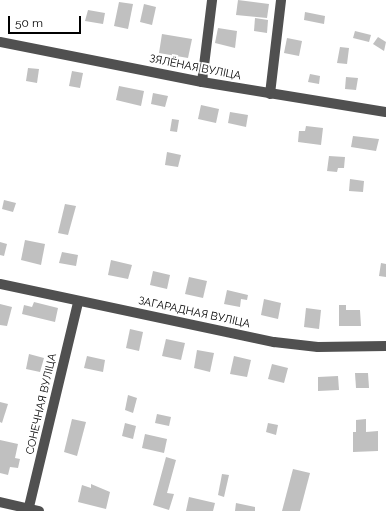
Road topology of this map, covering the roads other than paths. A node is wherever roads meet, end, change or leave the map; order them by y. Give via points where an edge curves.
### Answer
1 (212, 0) edge
2 (281, 0) edge
3 (0, 42) edge
4 (202, 82) junction
5 (270, 94) junction
6 (386, 112) edge
7 (0, 284) edge
8 (78, 302) junction
9 (386, 346) edge
10 (0, 502) edge
11 (32, 510) edge

1 - 4 street
2 - 5 street
3 - 4 street, ЗЯЛЁНАЯ ВУЛІЦА
4 - 5 street, ЗЯЛЁНАЯ ВУЛІЦА
5 - 6 street, ЗЯЛЁНАЯ ВУЛІЦА
7 - 8 street, ЗАГАРАДНАЯ ВУЛІЦА
8 - 9 street, ЗАГАРАДНАЯ ВУЛІЦА via 274,342 318,347
8 - 11 street, СОНЕЧНАЯ ВУЛІЦА
10 - 11 street

